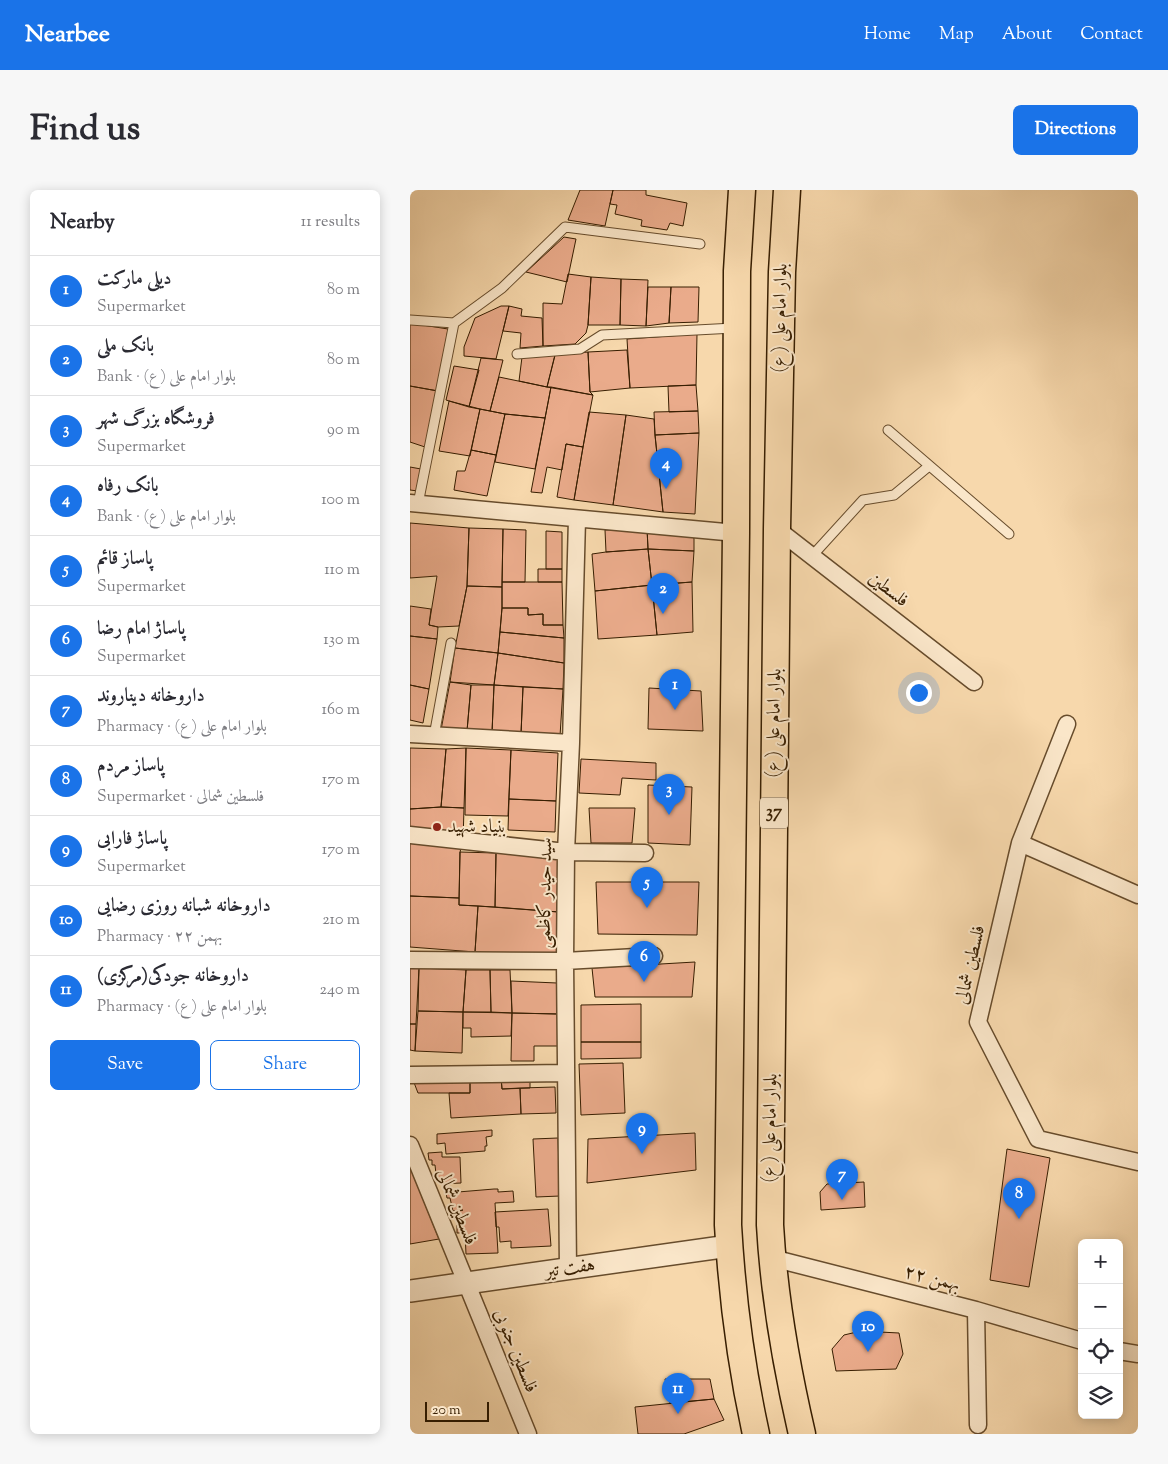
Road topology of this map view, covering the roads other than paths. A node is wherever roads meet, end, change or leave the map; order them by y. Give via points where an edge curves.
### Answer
1 (742, 190) edge
2 (787, 190) edge
3 (700, 244) dead end
4 (410, 320) edge
5 (454, 324) junction
6 (737, 328) junction
7 (518, 354) dead end
8 (888, 430) dead end
9 (929, 466) junction
10 (414, 504) edge
11 (576, 518) junction
12 (777, 529) junction
13 (736, 533) junction
14 (1009, 534) dead end
15 (812, 556) junction
16 (451, 643) dead end
17 (974, 682) dead end
18 (1067, 724) dead end
19 (410, 734) edge
20 (434, 736) junction
21 (570, 743) junction
22 (410, 835) edge
23 (1020, 843) junction
24 (566, 852) junction
25 (645, 853) dead end
26 (1138, 895) edge
27 (654, 956) dead end
28 (410, 960) edge
29 (565, 960) junction
30 (566, 1073) junction
31 (410, 1075) edge
32 (410, 1145) edge
33 (1138, 1162) edge
34 (729, 1246) junction
35 (772, 1258) junction
36 (568, 1269) junction
37 (466, 1283) junction
38 (410, 1291) edge
39 (976, 1310) junction
40 (1078, 1340) edge
41 (1123, 1352) edge
42 (1138, 1354) edge
43 (978, 1425) dead end
44 (528, 1434) edge
45 (756, 1434) edge
46 (802, 1434) edge

1 - 6 main road, 37
2 - 12 main road, بلوار امام علی ( ع) / 37 via 782,272
3 - 5 lane via 565,227 502,288
4 - 5 lane
5 - 10 lane
6 - 7 lane via 602,335 580,349
6 - 13 main road, 37
8 - 9 lane
9 - 14 lane
9 - 15 lane via 894,495 863,500
10 - 11 street
11 - 13 street
11 - 21 street, سید حیدر کاظمی
12 - 15 street, فلسطین
12 - 35 main road, بلوار امام علی ( ع) / 37
13 - 34 main road, 37
15 - 17 street, فلسطین
16 - 20 lane
18 - 23 street, فلسطین شمالی
19 - 20 street
20 - 21 street
21 - 24 street, سید حیدر کاظمی
22 - 24 street
23 - 26 street
23 - 33 street, فلسطین شمالی via 978,1022 1038,1139
24 - 25 street
24 - 29 street, سید حیدر کاظمی
27 - 29 street
28 - 29 street
29 - 30 street, سید حیدر کاظمی
30 - 31 street
30 - 36 street, سید حیدر کاظمی
32 - 37 street, فلسطین شمالی
34 - 36 street, هفت تیر
34 - 45 main road, 37 via 736,1322
35 - 39 street, ۲۲ بهمن
35 - 46 main road, بلوار امام علی ( ع) / 37 via 778,1316
36 - 37 street, هفت تیر
37 - 38 street, هفت تیر
37 - 44 street, فلسطین جنوبی
39 - 40 street, ۲۲ بهمن
39 - 43 street
41 - 42 street

